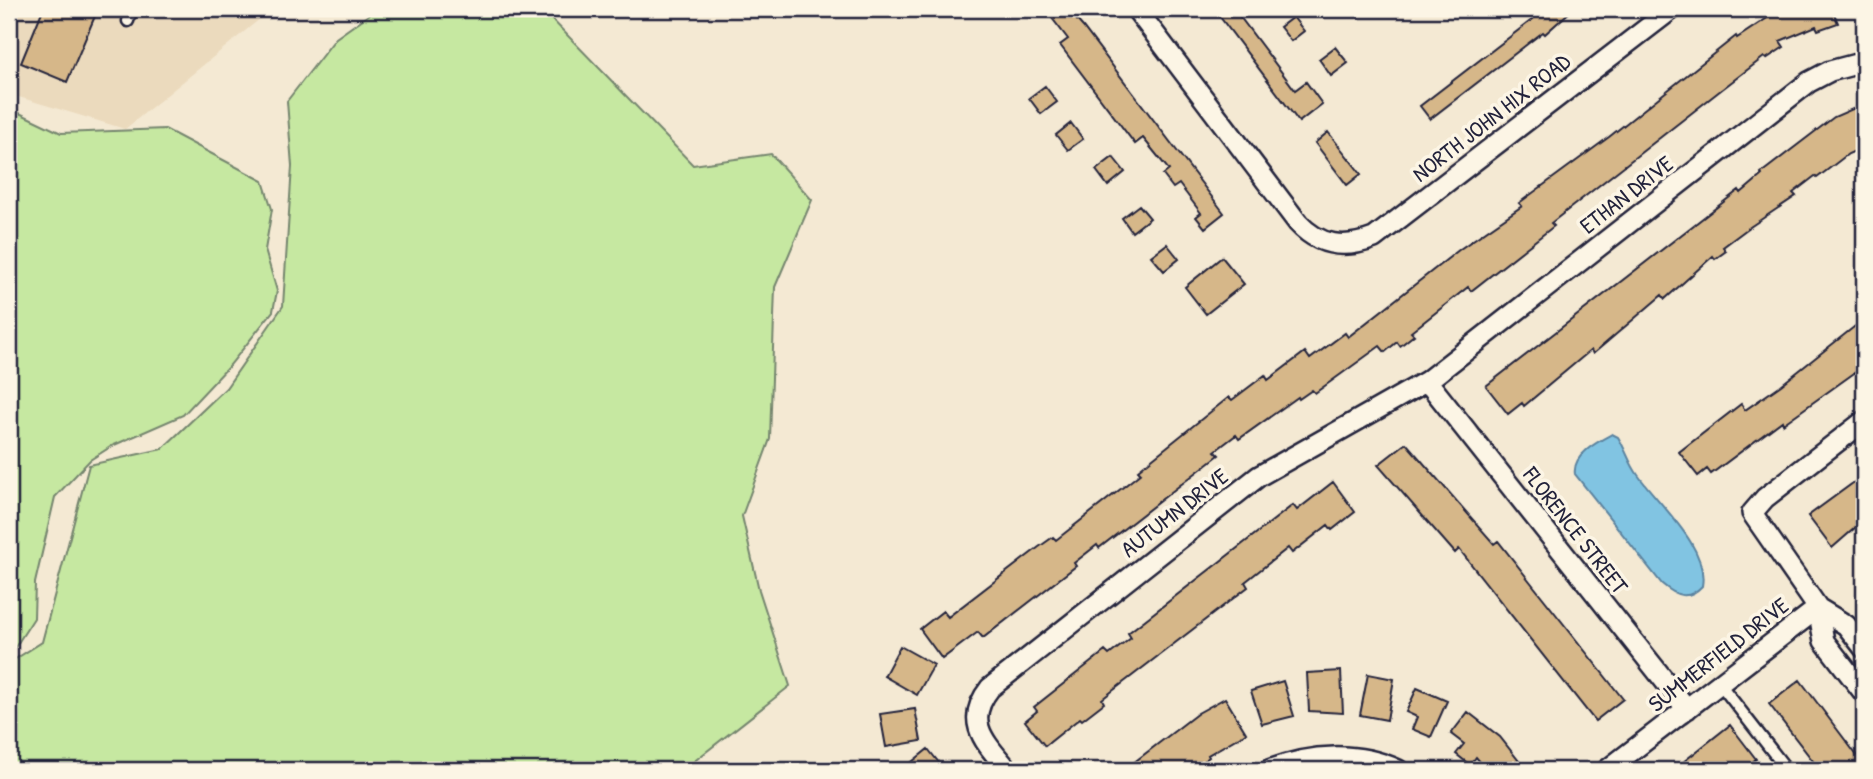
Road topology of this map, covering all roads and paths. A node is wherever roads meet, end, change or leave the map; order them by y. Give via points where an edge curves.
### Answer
1 (132, 9) edge
2 (1136, 9) edge
3 (1672, 9) edge
4 (128, 21) dead end
5 (1864, 62) edge
6 (1427, 381) junction
7 (1864, 421) edge
8 (1818, 608) junction
9 (1864, 648) edge
10 (1720, 684) junction
11 (1864, 694) edge
12 (1687, 709) junction
13 (1783, 769) edge
14 (1008, 770) edge
15 (1269, 770) edge
16 (1398, 770) edge
17 (1607, 770) edge

1 - 4 lane
2 - 3 street, NORTH JOHN HIX ROAD via 1298,223 1316,238 1333,244 1374,238
5 - 6 street, ETHAN DRIVE via 1809,82
6 - 12 street, FLORENCE STREET
6 - 14 street, AUTUMN DRIVE via 1259,476 990,688 976,713 979,730
7 - 8 street, SUMMERFIELD DRIVE via 1752,513
8 - 9 street via 1846,625
8 - 10 street, SUMMERFIELD DRIVE
8 - 11 street via 1824,641
10 - 12 street, SUMMERFIELD DRIVE
10 - 13 lane
12 - 17 street, SUMMERFIELD DRIVE
15 - 16 street via 1300,760 1334,757 1372,761

